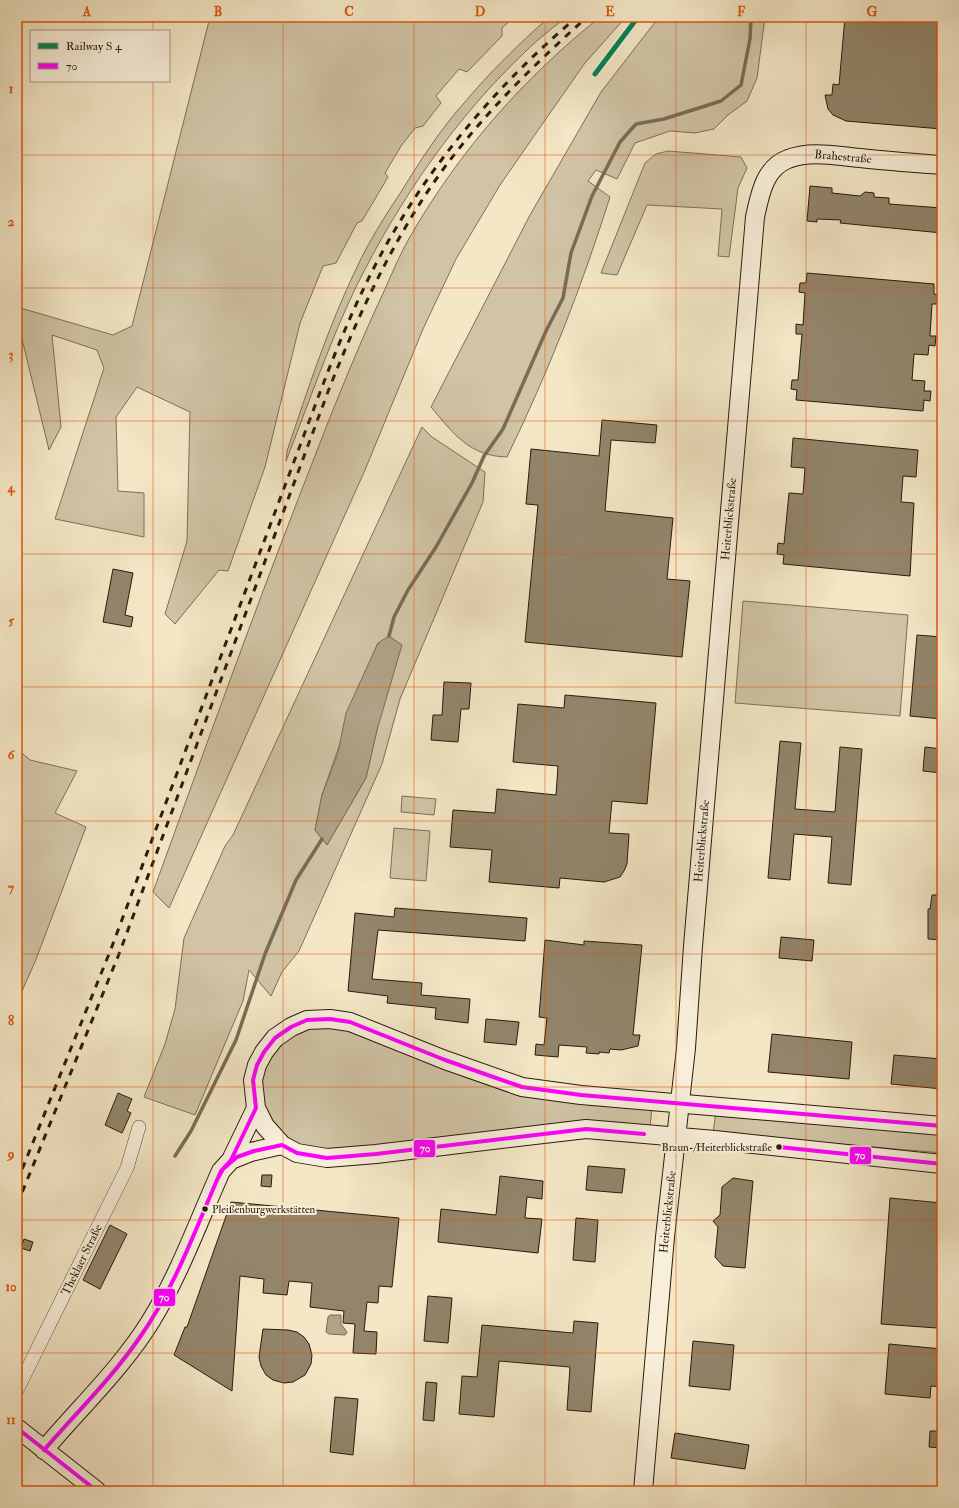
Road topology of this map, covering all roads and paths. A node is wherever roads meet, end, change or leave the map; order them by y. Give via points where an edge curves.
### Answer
1 (942, 165) edge
2 (760, 192) joint
3 (680, 1102) junction
4 (256, 1108) junction
5 (942, 1126) edge
6 (139, 1127) dead end
7 (676, 1137) junction
8 (282, 1145) junction
9 (231, 1160) junction
10 (942, 1164) edge
11 (17, 1390) edge
12 (17, 1428) edge
13 (44, 1450) junction
14 (97, 1491) edge
15 (643, 1491) edge

1 - 2 main road, Brahestraße via 809,154 787,159 777,166 766,178
2 - 3 main road, Heiterblickstraße via 736,428
3 - 4 main road via 581,1095 522,1087 350,1022 319,1018 292,1027 275,1038 264,1052 253,1080
3 - 5 main road
3 - 7 main road, Heiterblickstraße
4 - 8 main road via 265,1126
4 - 9 main road
6 - 11 street, Theklaer Straße via 127,1168
7 - 8 main road via 586,1129 384,1154 327,1158 297,1153
7 - 10 main road
7 - 15 main road, Heiterblickstraße via 660,1287
8 - 9 main road via 251,1152
9 - 13 main road via 221,1171 152,1320 139,1340
12 - 13 main road
13 - 14 main road

